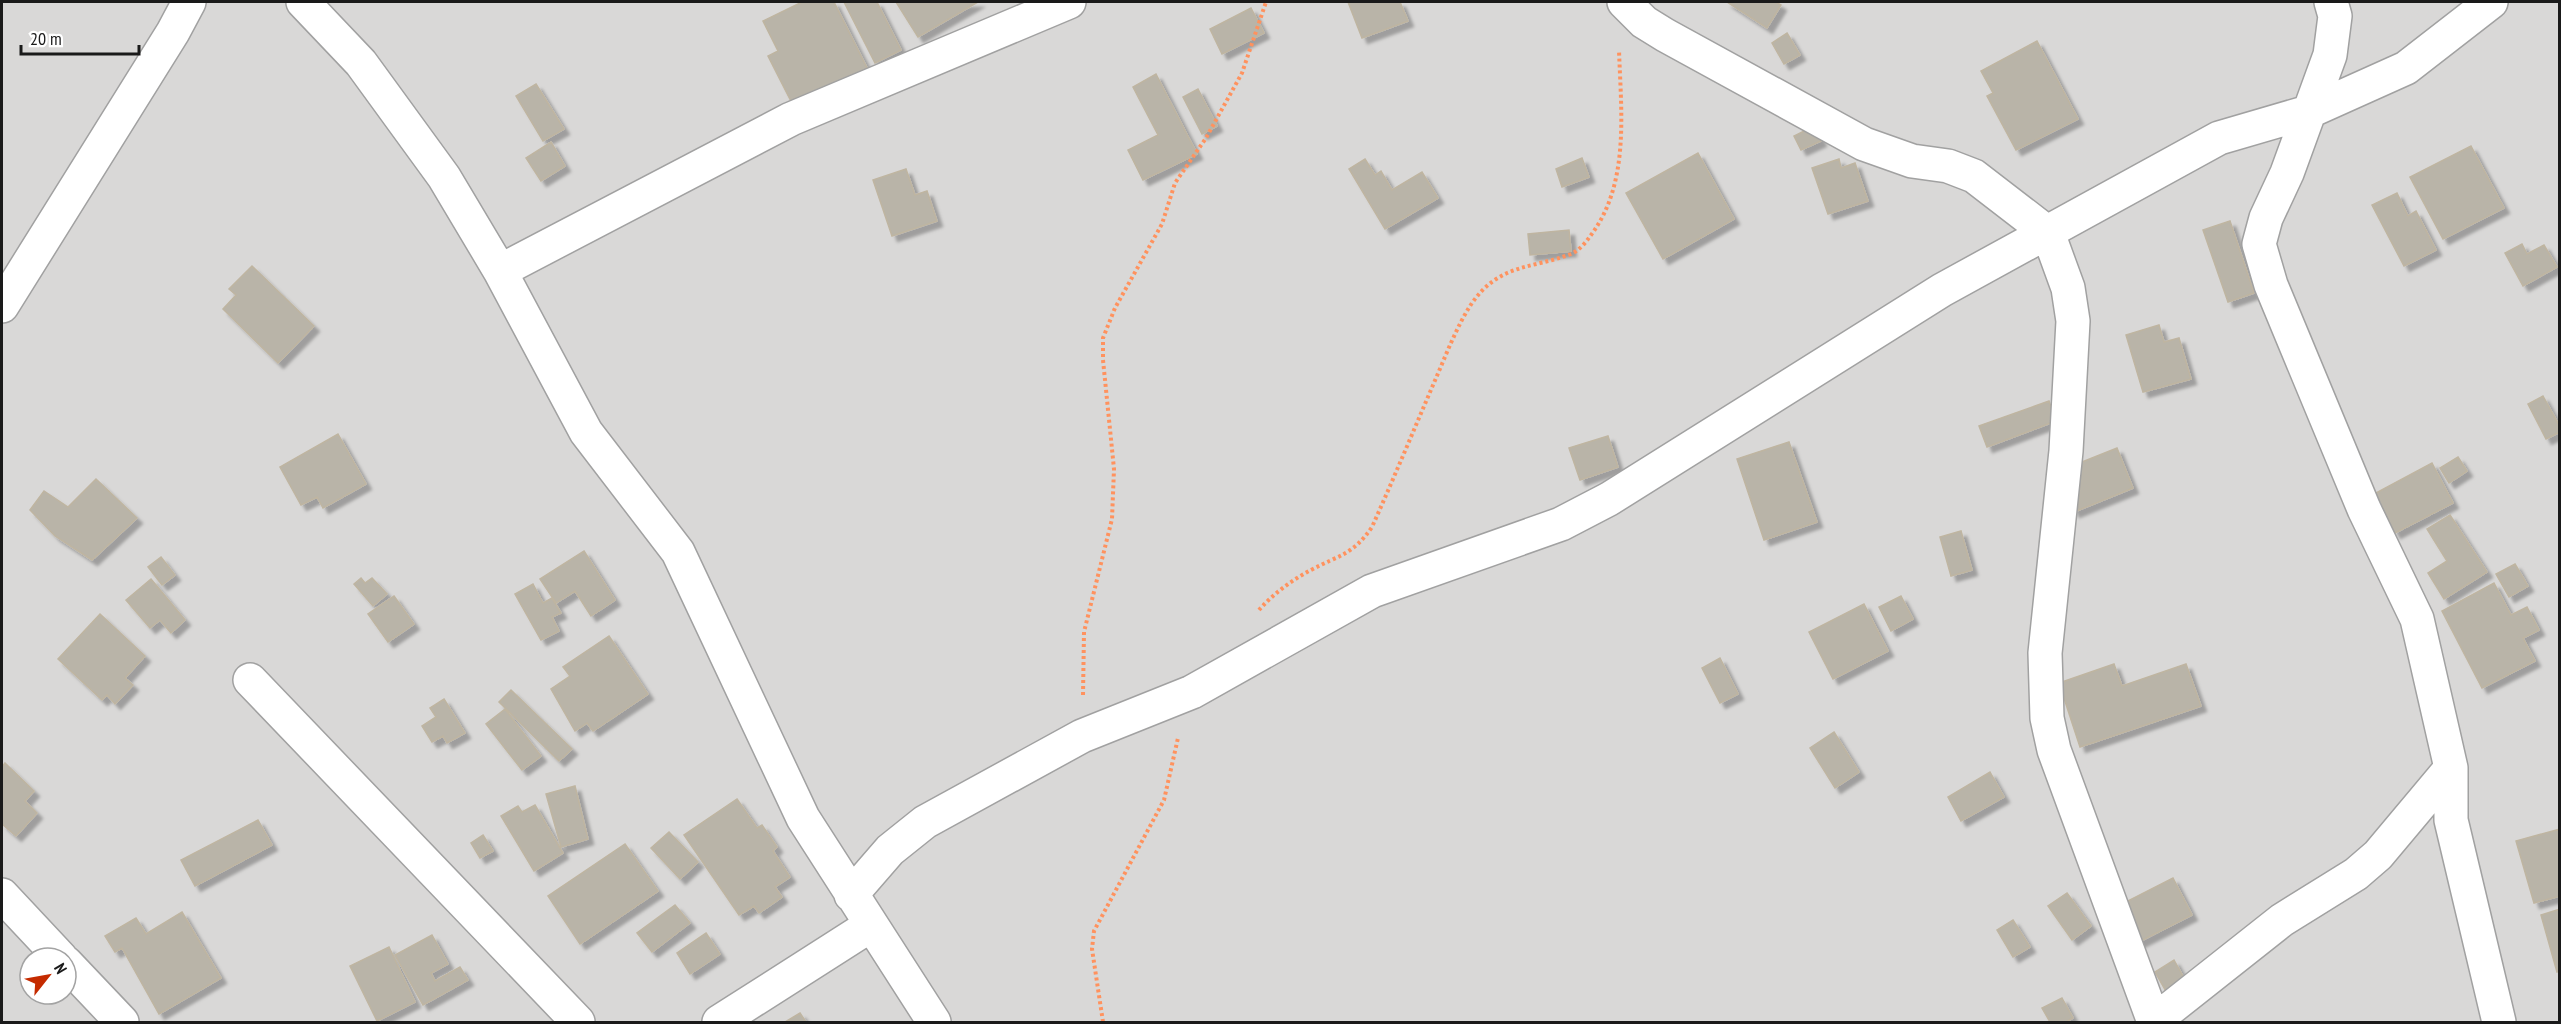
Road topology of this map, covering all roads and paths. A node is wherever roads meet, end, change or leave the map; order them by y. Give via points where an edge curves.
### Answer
1 (189, 2) edge
2 (303, 2) edge
3 (1069, 2) edge
4 (1266, 2) edge
5 (1624, 2) edge
6 (2491, 2) edge
7 (2335, 6) edge
8 (1619, 48) dead end
9 (2308, 112) junction
10 (2048, 233) junction
11 (500, 271) junction
12 (2, 306) edge
13 (1252, 617) dead end
14 (250, 680) dead end
15 (1191, 692) junction
16 (1082, 736) junction
17 (2451, 768) junction
18 (2, 895) edge
19 (851, 895) junction
20 (871, 925) junction
21 (50, 946) edge
22 (78, 976) edge
23 (2154, 1022) edge
24 (122, 1023) edge
25 (578, 1023) edge
26 (719, 1023) edge
27 (934, 1023) edge
28 (1103, 1023) edge
29 (2499, 1023) edge

1 - 12 street
2 - 11 street via 360,63 402,116
3 - 11 street via 791,119
4 - 16 path via 1242,73 1206,138 1175,183 1162,224 1115,308 1103,338 1114,469 1112,519 1083,642
5 - 10 street via 1644,22 1665,35 1864,144 1974,176
6 - 9 street via 2406,68
7 - 9 street via 2330,55
8 - 13 path via 1617,182 1598,226 1573,253 1521,266 1487,285 1472,303 1446,354 1362,543 1295,580
9 - 10 street via 2219,138
9 - 17 street via 2266,218 2259,244 2261,260 2364,509 2418,619
10 - 15 street via 1942,290 1609,499 1561,524 1372,591
10 - 23 street via 2068,288 2073,321 2066,451 2045,653 2048,718 2054,750
11 - 19 street via 586,432 678,552 803,818
14 - 25 street
15 - 16 street
15 - 28 path via 1164,800 1095,931 1092,949
16 - 19 street via 925,822 890,850
17 - 23 street via 2378,855 2356,874 2282,920
17 - 29 street via 2451,820
18 - 21 street
19 - 20 street
20 - 26 street
20 - 27 street
22 - 24 street

